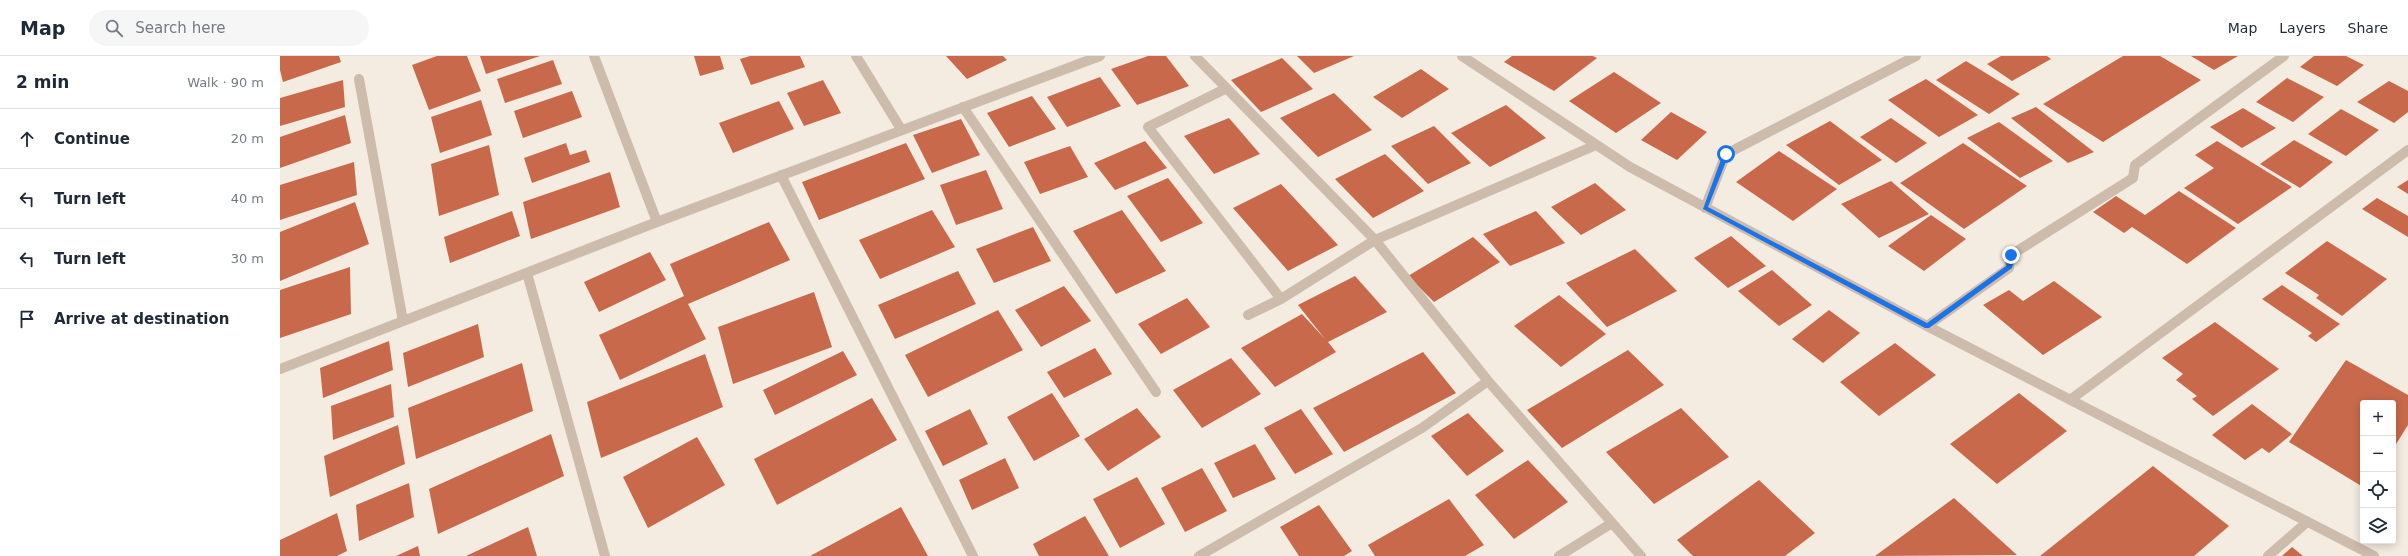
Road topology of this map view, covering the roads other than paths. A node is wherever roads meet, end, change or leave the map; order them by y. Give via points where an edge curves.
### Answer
1 (594, 56) edge
2 (856, 56) edge
3 (1100, 56) edge
4 (1195, 56) edge
5 (1462, 56) edge
6 (1916, 56) edge
7 (2284, 56) edge
8 (359, 79) dead end
9 (1225, 89) junction
10 (963, 107) junction
11 (901, 130) junction
12 (1596, 145) junction
13 (2408, 150) edge
14 (781, 175) junction
15 (1705, 208) junction
16 (657, 222) junction
17 (1375, 240) junction
18 (527, 273) junction
19 (1281, 299) junction
20 (1248, 315) dead end
21 (403, 321) junction
22 (1927, 326) junction
23 (280, 369) edge
24 (1488, 381) junction
25 (1156, 392) dead end
26 (2070, 400) junction
27 (2307, 522) junction
28 (1612, 523) junction
29 (605, 556) edge
30 (973, 556) edge
31 (1199, 556) edge
32 (1559, 556) edge
33 (1641, 556) edge
34 (2268, 556) edge
35 (2374, 556) edge

1 - 16 street
2 - 11 street
3 - 10 street
4 - 9 street
5 - 12 street
6 - 15 street via 1726,154
7 - 22 street via 2135,165 2133,178 2011,255 2009,268
8 - 21 street
9 - 17 street
9 - 19 street via 1148,127
10 - 11 street
10 - 25 street
11 - 14 street
12 - 15 street via 1630,167
12 - 17 street
13 - 26 street
14 - 16 street
14 - 30 street
15 - 22 street
16 - 18 street
17 - 19 street
17 - 24 street
18 - 21 street
18 - 29 street
19 - 20 street
21 - 23 street
22 - 26 street
24 - 28 street
24 - 31 street via 1422,428
26 - 27 street
27 - 34 street
27 - 35 street
28 - 32 street
28 - 33 street

